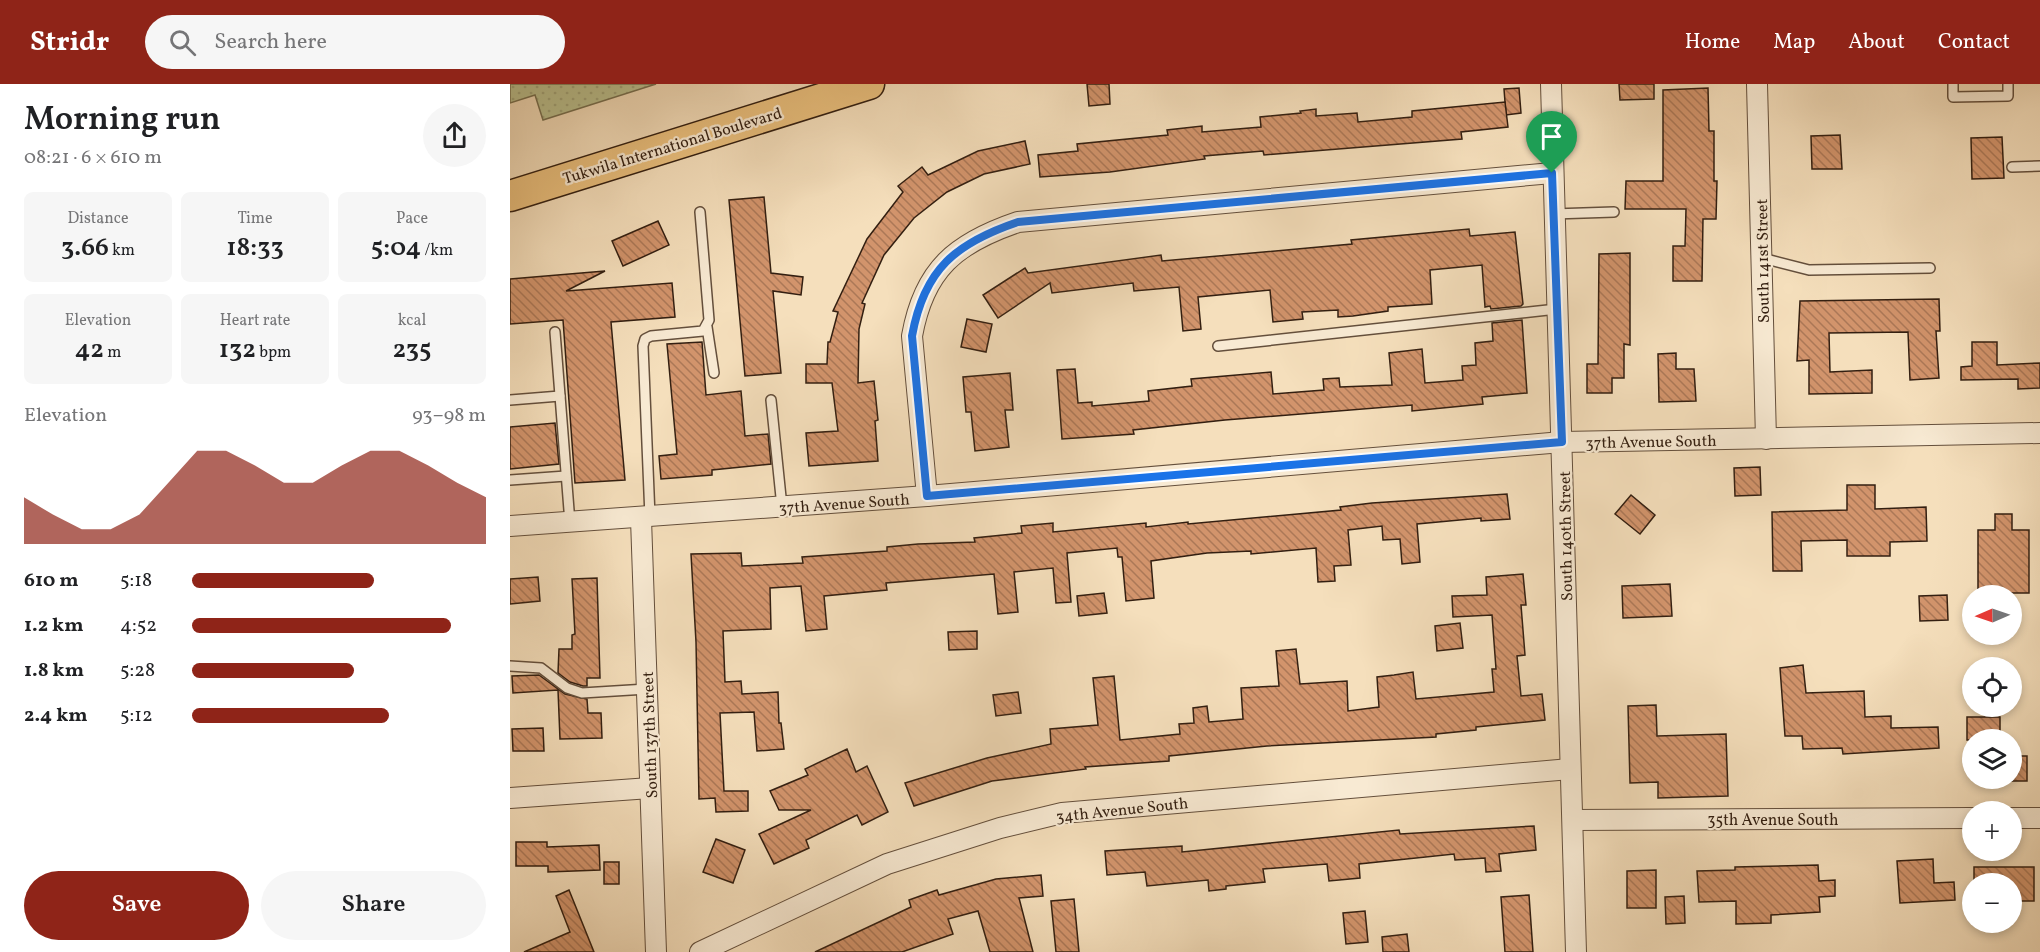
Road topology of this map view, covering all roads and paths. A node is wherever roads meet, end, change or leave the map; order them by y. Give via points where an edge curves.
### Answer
1 (869, 84) edge
2 (1551, 84) edge
3 (1757, 84) edge
4 (1953, 84) edge
5 (2008, 84) edge
6 (2040, 166) edge
7 (2012, 167) dead end
8 (1552, 173) junction
9 (510, 196) edge
10 (700, 212) dead end
11 (1614, 212) dead end
12 (1553, 214) junction
13 (1761, 258) junction
14 (1930, 268) dead end
15 (1557, 309) junction
16 (707, 327) junction
17 (555, 332) dead end
18 (1218, 346) dead end
19 (714, 373) dead end
20 (560, 396) junction
21 (510, 400) edge
22 (771, 400) dead end
23 (2040, 434) edge
24 (1766, 439) junction
25 (1562, 442) junction
26 (566, 476) junction
27 (510, 480) edge
28 (927, 496) junction
29 (782, 507) junction
30 (646, 518) junction
31 (570, 523) junction
32 (510, 526) edge
33 (510, 666) edge
34 (647, 689) junction
35 (1570, 769) junction
36 (650, 788) junction
37 (510, 798) edge
38 (1962, 818) edge
39 (2022, 818) edge
40 (2040, 818) edge
41 (1573, 820) junction
42 (656, 952) edge
43 (700, 952) edge
44 (1576, 952) edge

1 - 9 main road, Tukwila International Boulevard
2 - 8 street, South 140th Street
3 - 13 street, South 141st Street
4 - 5 lane via 1953,98 2008,96
6 - 7 lane
8 - 12 street, South 140th Street
8 - 28 street via 1018,222 981,235 954,253 932,280 917,311 912,336
10 - 16 lane
11 - 12 lane
12 - 15 street, South 140th Street
13 - 14 lane via 1809,270
13 - 24 street, South 141st Street
15 - 18 lane
15 - 25 street, South 140th Street
16 - 19 lane
16 - 30 lane via 703,331 645,339
17 - 20 lane
20 - 21 lane
20 - 26 lane
22 - 29 lane
23 - 24 street, 37th Avenue South
24 - 25 street, 37th Avenue South
25 - 28 street, 37th Avenue South
25 - 35 street, South 140th Street
26 - 27 lane
26 - 31 lane
28 - 29 street, 37th Avenue South
29 - 30 street, 37th Avenue South
30 - 31 street, 37th Avenue South
30 - 34 street, South 137th Street
31 - 32 street, 37th Avenue South
33 - 34 lane via 541,668 567,688 582,693
34 - 36 street, South 137th Street
35 - 41 street, South 140th Street
35 - 43 street, 34th Avenue South via 1062,813 887,864
36 - 37 street
36 - 42 street, South 137th Street
38 - 41 street, 35th Avenue South
39 - 40 street
41 - 44 street, South 140th Street

